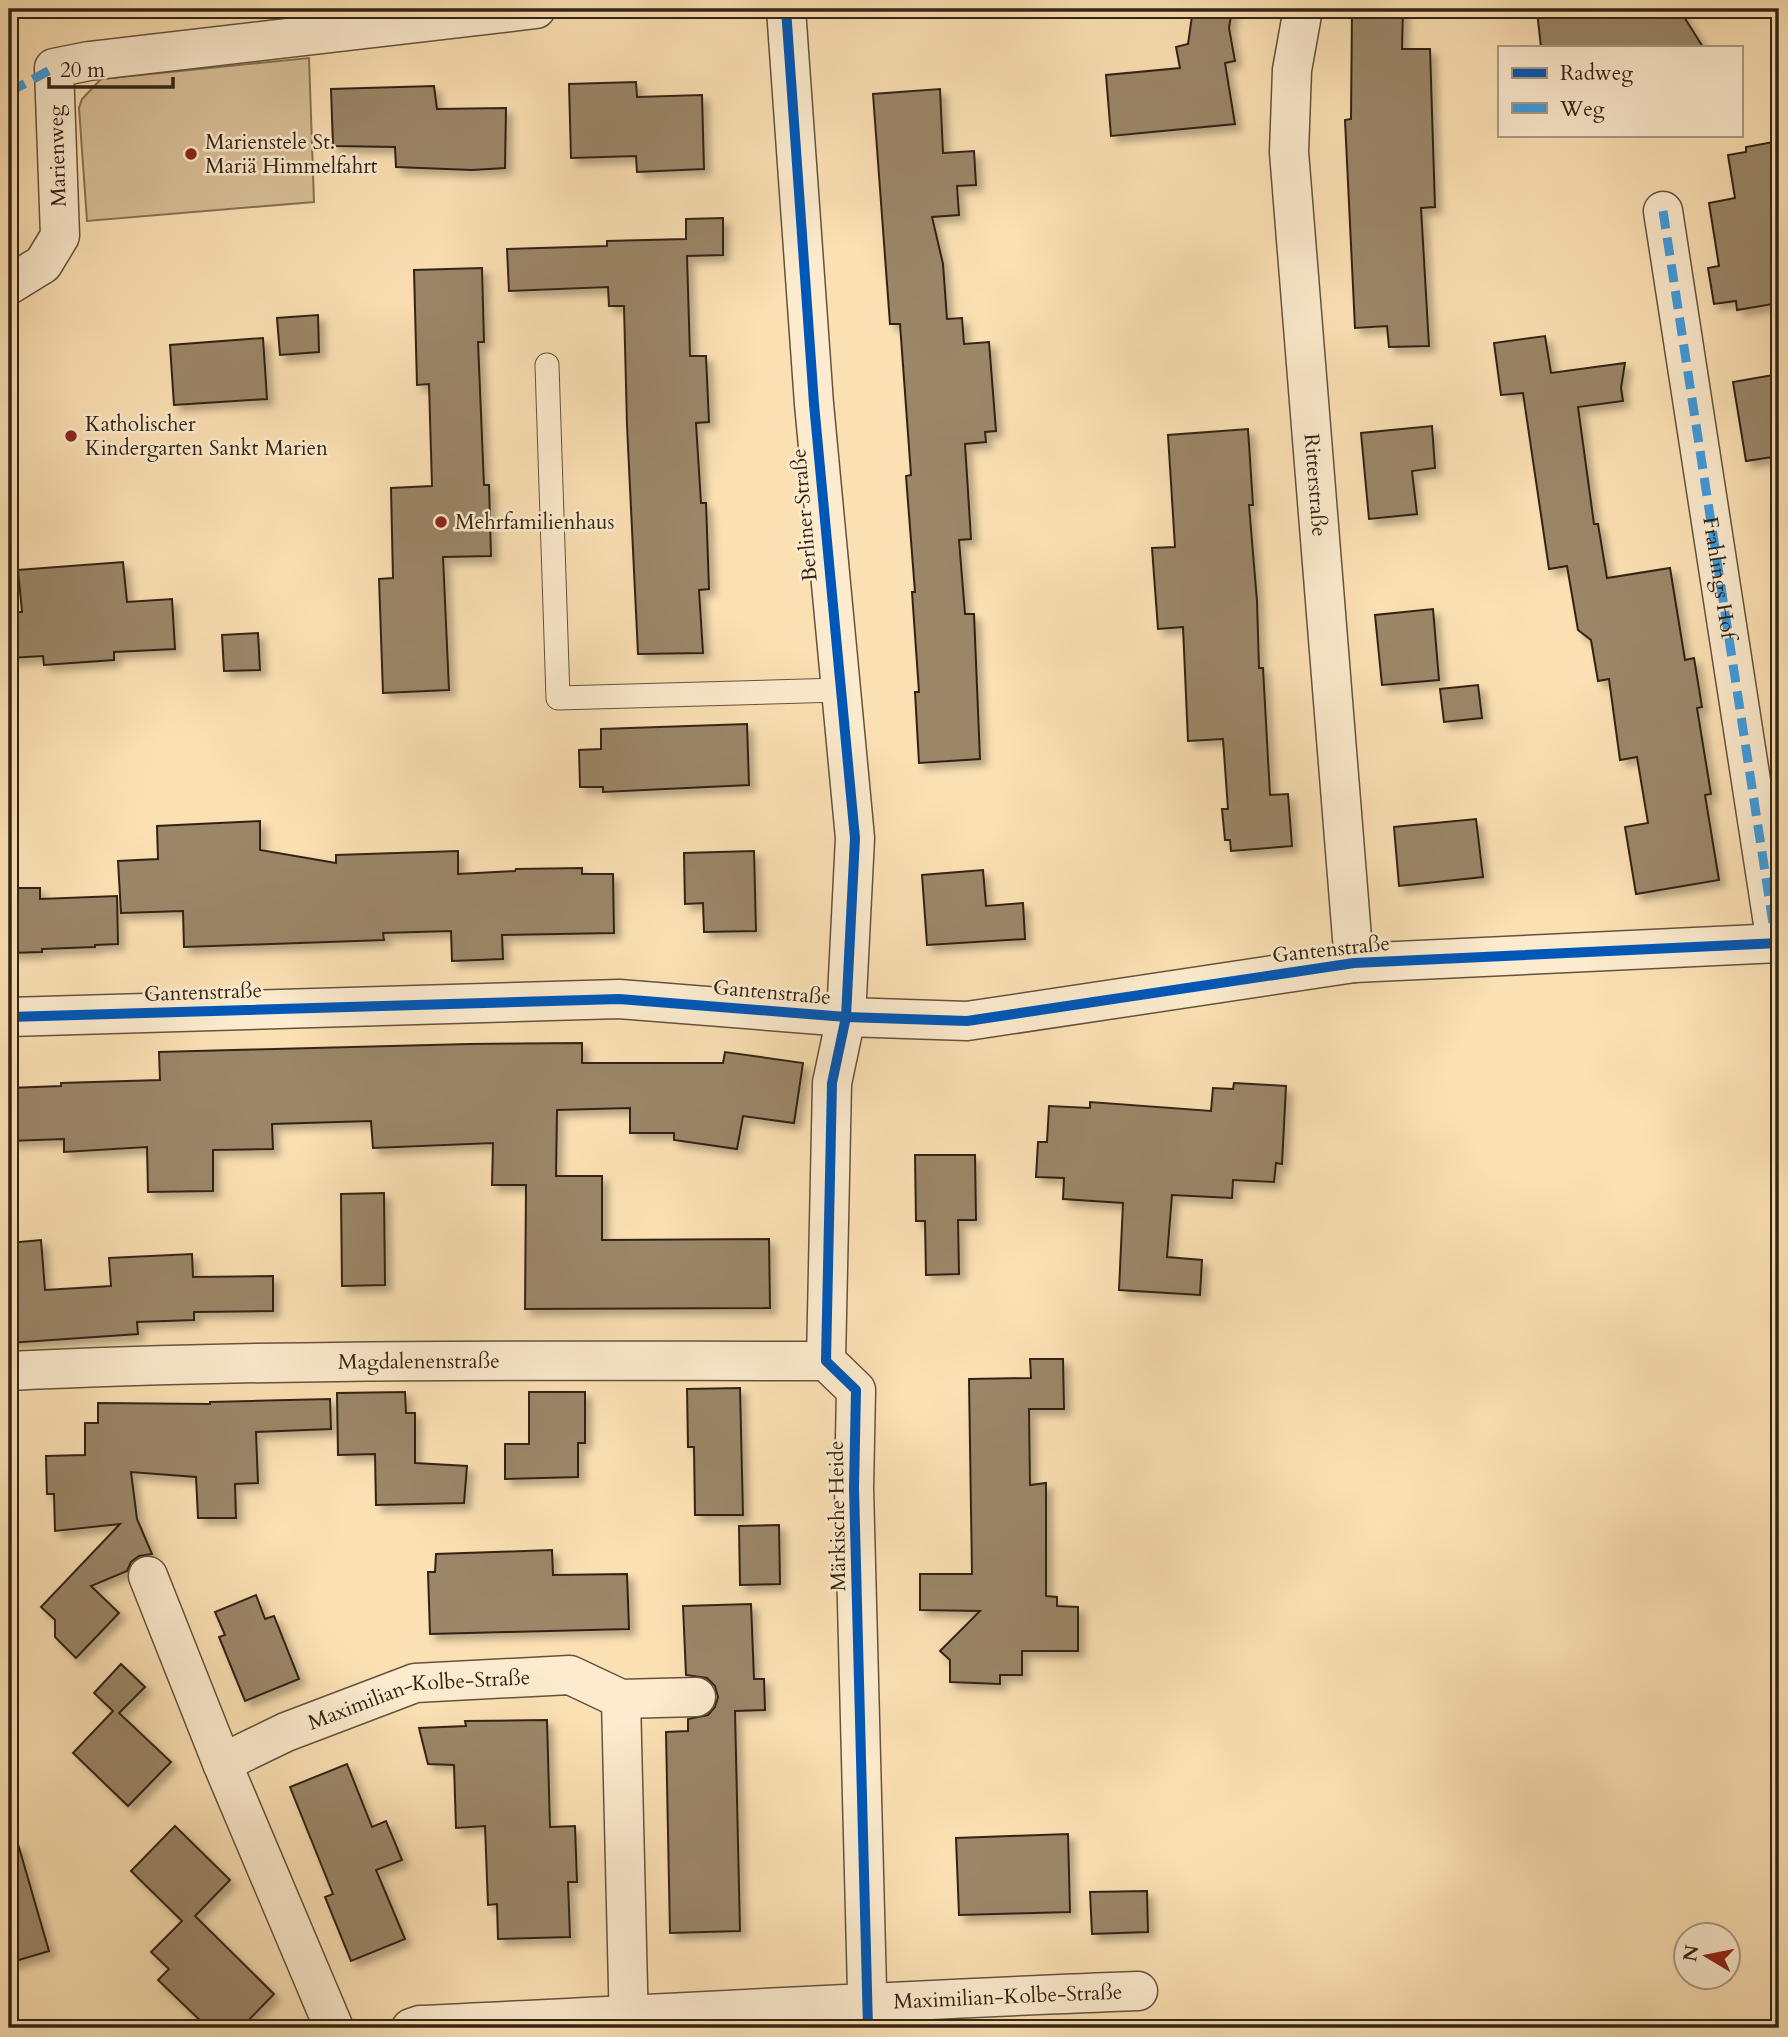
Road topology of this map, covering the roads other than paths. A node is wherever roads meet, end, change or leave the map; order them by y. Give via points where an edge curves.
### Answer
1 (536, 9) edge
2 (786, 9) edge
3 (1303, 9) edge
4 (1663, 211) dead end
5 (9, 285) edge
6 (547, 365) dead end
7 (839, 690) junction
8 (1778, 943) edge
9 (1354, 963) junction
10 (9, 1017) edge
11 (846, 1017) junction
12 (827, 1361) junction
13 (9, 1371) edge
14 (148, 1576) dead end
15 (696, 1698) dead end
16 (621, 1699) junction
17 (222, 1763) junction
18 (1138, 1991) dead end
19 (867, 2015) edge
20 (629, 2022) edge
21 (334, 2028) edge
22 (411, 2028) edge

1 - 5 street, Marienweg via 54,68 60,236 43,264
2 - 7 street, Berliner Straße
3 - 9 street, Ritterstraße via 1292,70 1289,152
4 - 8 street, Frahlings Hof
6 - 7 lane via 558,698
7 - 11 street, Berliner Straße via 855,838
8 - 9 street, Gantenstraße
9 - 11 street, Gantenstraße via 967,1021
10 - 11 street, Gantenstraße via 620,999
11 - 12 street via 832,1083
12 - 13 street, Magdalenenstraße via 152,1364
12 - 19 street, Märkische Heide via 856,1390 854,1488
14 - 17 street
15 - 16 street, Maximilian-Kolbe-Straße
16 - 17 street, Maximilian-Kolbe-Straße via 570,1675 415,1683 286,1732
16 - 20 street
17 - 21 street
18 - 19 street, Maximilian-Kolbe-Straße
19 - 20 street, Maximilian-Kolbe-Straße
20 - 22 street, Maximilian-Kolbe-Straße

